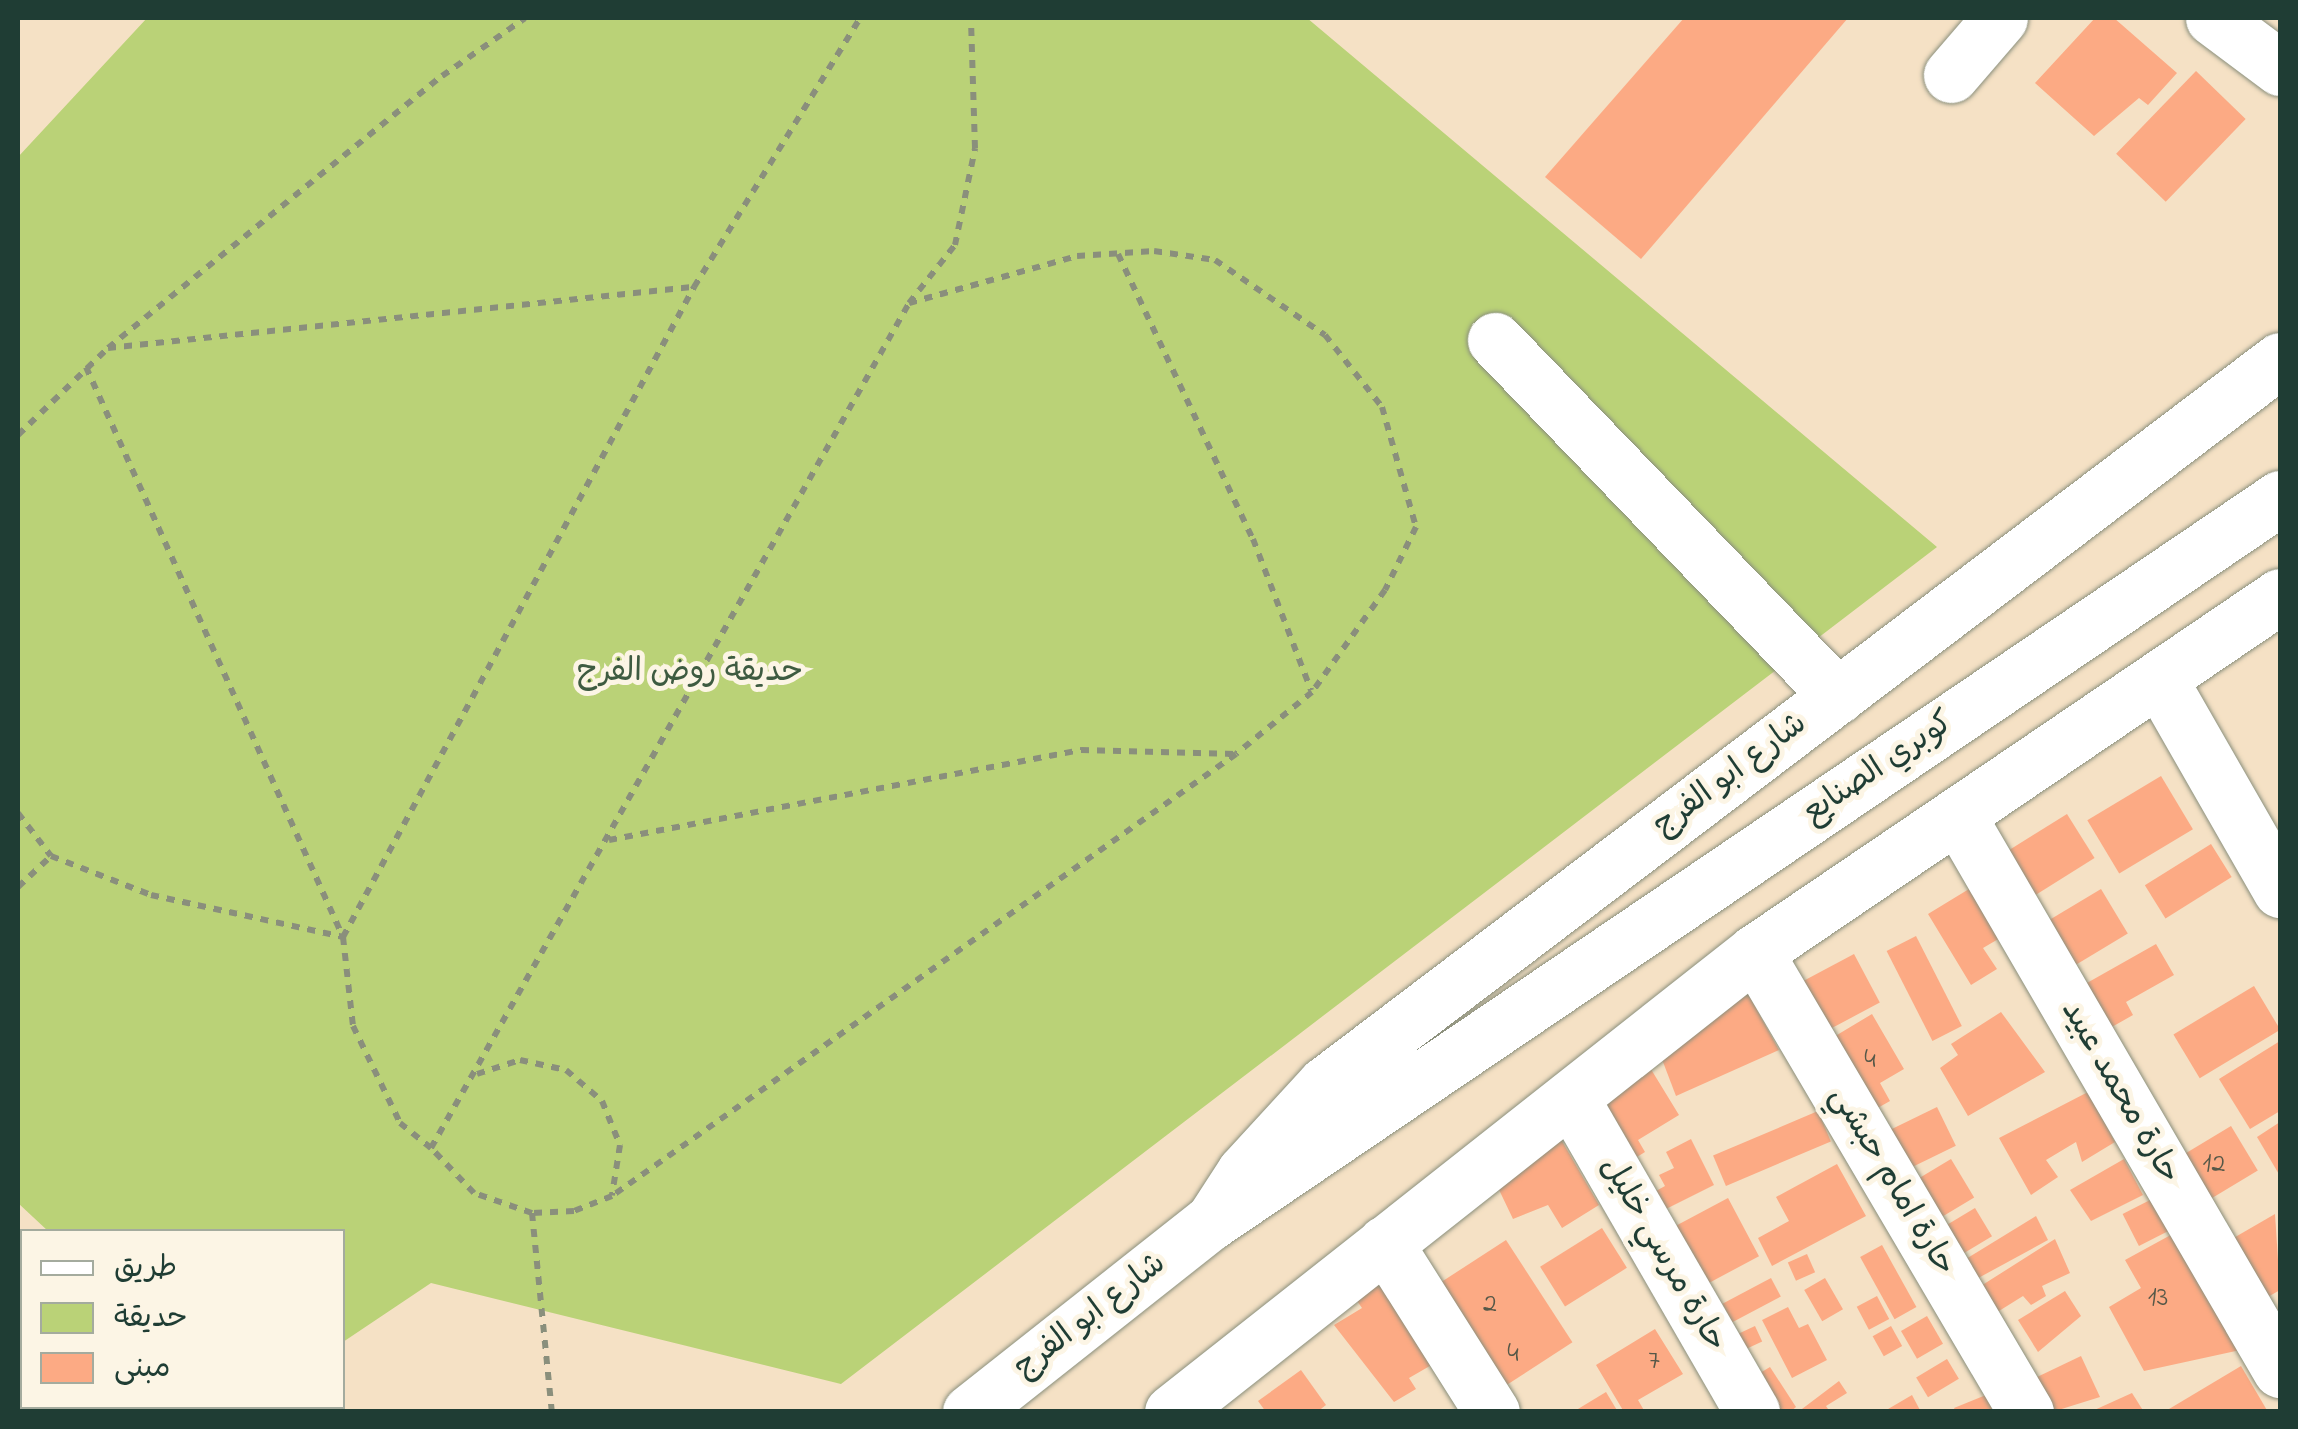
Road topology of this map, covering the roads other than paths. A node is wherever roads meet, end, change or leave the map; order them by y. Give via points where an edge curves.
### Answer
1 (2000, 18) edge
2 (2212, 18) edge
3 (2280, 68) edge
4 (1951, 75) dead end
5 (1494, 340) dead end
6 (2280, 360) edge
7 (2280, 498) edge
8 (2280, 596) edge
9 (2161, 682) junction
10 (1836, 696) junction
11 (1958, 816) junction
12 (2280, 890) edge
13 (1755, 952) junction
14 (1477, 1039) joint
15 (1571, 1098) junction
16 (1211, 1222) junction
17 (1386, 1243) junction
18 (2280, 1370) edge
19 (1177, 1410) edge
20 (970, 1412) edge
21 (1492, 1412) edge
22 (1752, 1412) edge
23 (2026, 1412) edge

1 - 4 street
2 - 3 street
5 - 10 street
6 - 10 street, شارع ابو الفرج
7 - 14 street, كوبري الصنايع
8 - 9 street
9 - 11 street
9 - 12 street
10 - 16 street, شارع ابو الفرج via 1325,1084 1244,1172
11 - 13 street
11 - 18 street, حارة محمد عبيد
13 - 15 street
13 - 23 street, حارة امام حبشي
14 - 16 street, شارع ابو الفرج
15 - 17 street
15 - 22 street, حارة مرسي خليل
16 - 20 street, شارع ابو الفرج
17 - 19 street
17 - 21 street

